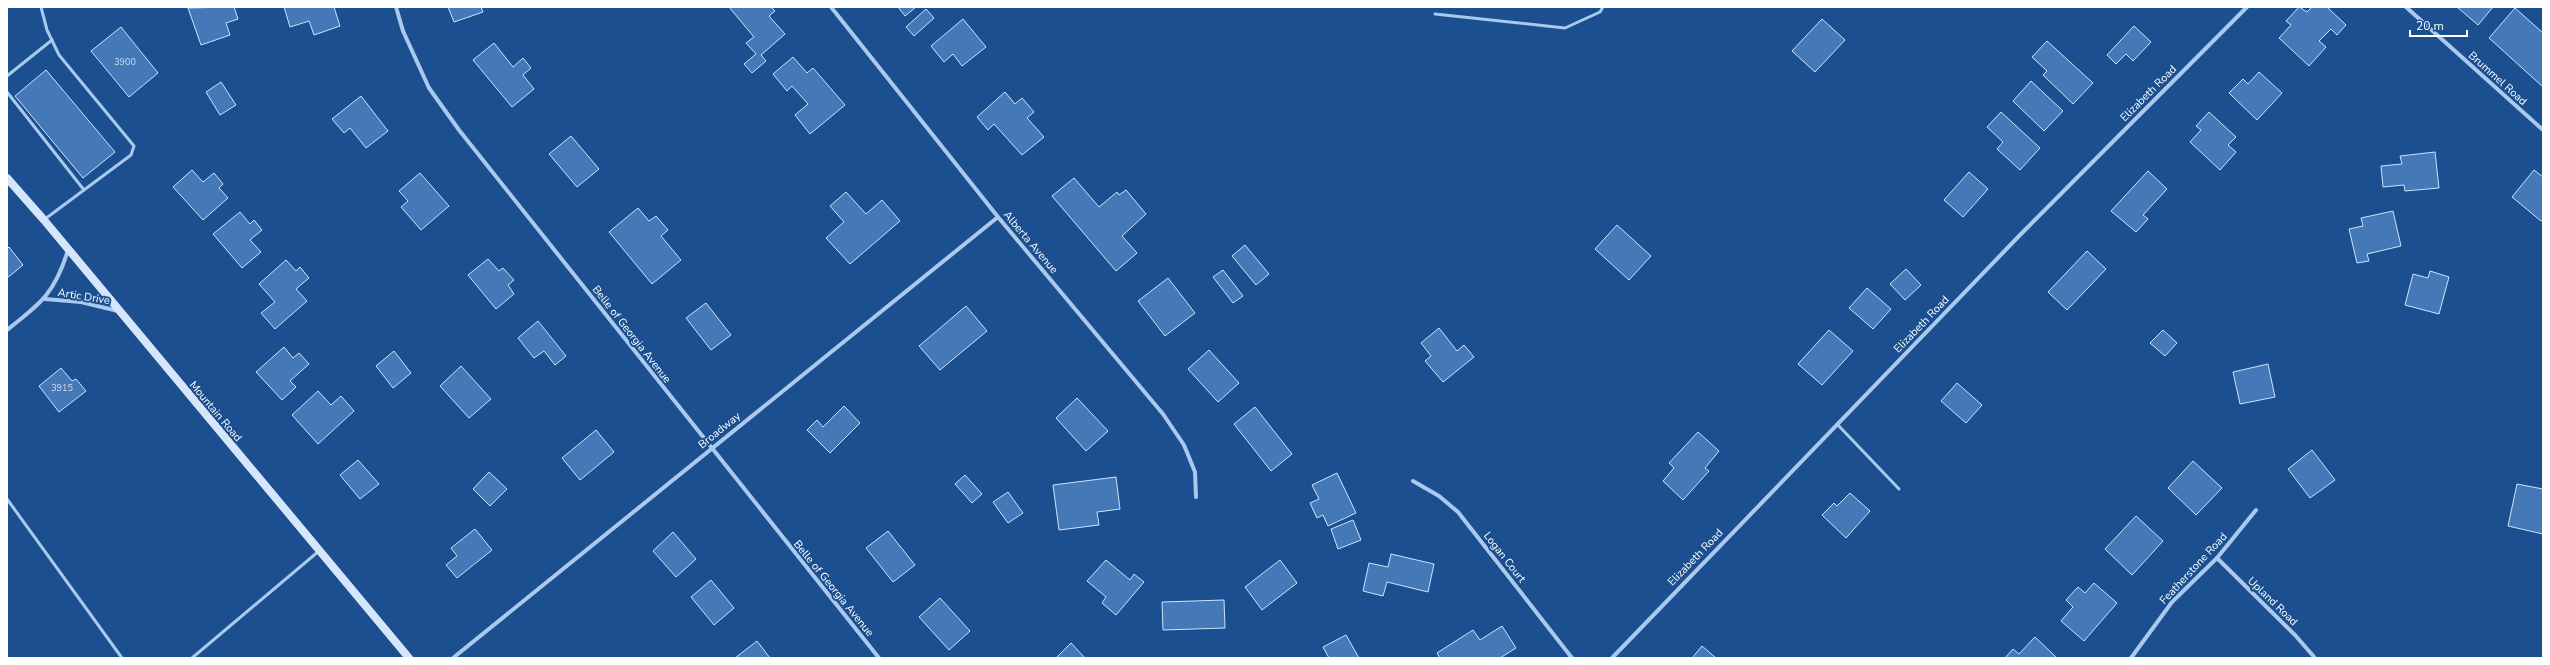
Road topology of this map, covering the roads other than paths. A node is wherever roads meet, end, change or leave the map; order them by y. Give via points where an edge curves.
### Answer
1 (40, 7) edge
2 (396, 7) edge
3 (831, 7) edge
4 (1603, 7) edge
5 (2247, 7) edge
6 (2406, 7) edge
7 (1435, 14) dead end
8 (52, 40) junction
9 (7, 76) edge
10 (7, 92) edge
11 (2543, 130) edge
12 (7, 178) edge
13 (84, 190) junction
14 (998, 216) junction
15 (44, 220) junction
16 (68, 250) junction
17 (45, 299) junction
18 (119, 311) junction
19 (7, 330) edge
20 (1837, 424) junction
21 (711, 448) junction
22 (1413, 481) dead end
23 (1899, 489) dead end
24 (1196, 497) dead end
25 (7, 499) edge
26 (2256, 510) dead end
27 (319, 551) junction
28 (2217, 558) junction
29 (122, 658) edge
30 (192, 658) edge
31 (409, 658) edge
32 (453, 658) edge
33 (879, 658) edge
34 (1572, 658) edge
35 (1613, 658) edge
36 (2131, 658) edge
37 (2315, 658) edge

1 - 8 lane
2 - 21 street, Belle of Georgia Avenue via 403,31 429,88 479,156
3 - 14 street, Alberta Avenue
4 - 7 lane via 1600,12 1565,28
5 - 20 street, Elizabeth Road via 2019,236
6 - 11 street, Brummel Road
8 - 9 lane
8 - 13 lane via 59,55 134,146 131,156
10 - 13 lane
12 - 15 main road, Mountain Road
13 - 15 lane
14 - 21 street, Broadway
14 - 24 street, Alberta Avenue via 1163,414 1184,445 1195,472
15 - 16 main road, Mountain Road
16 - 17 street, Artic Drive via 61,274
16 - 18 main road, Mountain Road
17 - 18 street, Artic Drive via 81,302
17 - 19 street, Artic Drive
18 - 27 main road, Mountain Road
20 - 23 lane
20 - 35 street, Elizabeth Road
21 - 32 street, Broadway
21 - 33 street, Belle of Georgia Avenue
22 - 34 street, Logan Court via 1433,492 1458,512
25 - 29 lane
26 - 28 street, Featherstone Road
27 - 30 lane
27 - 31 main road, Mountain Road
28 - 36 street, Featherstone Road via 2172,602
28 - 37 street, Upland Road

